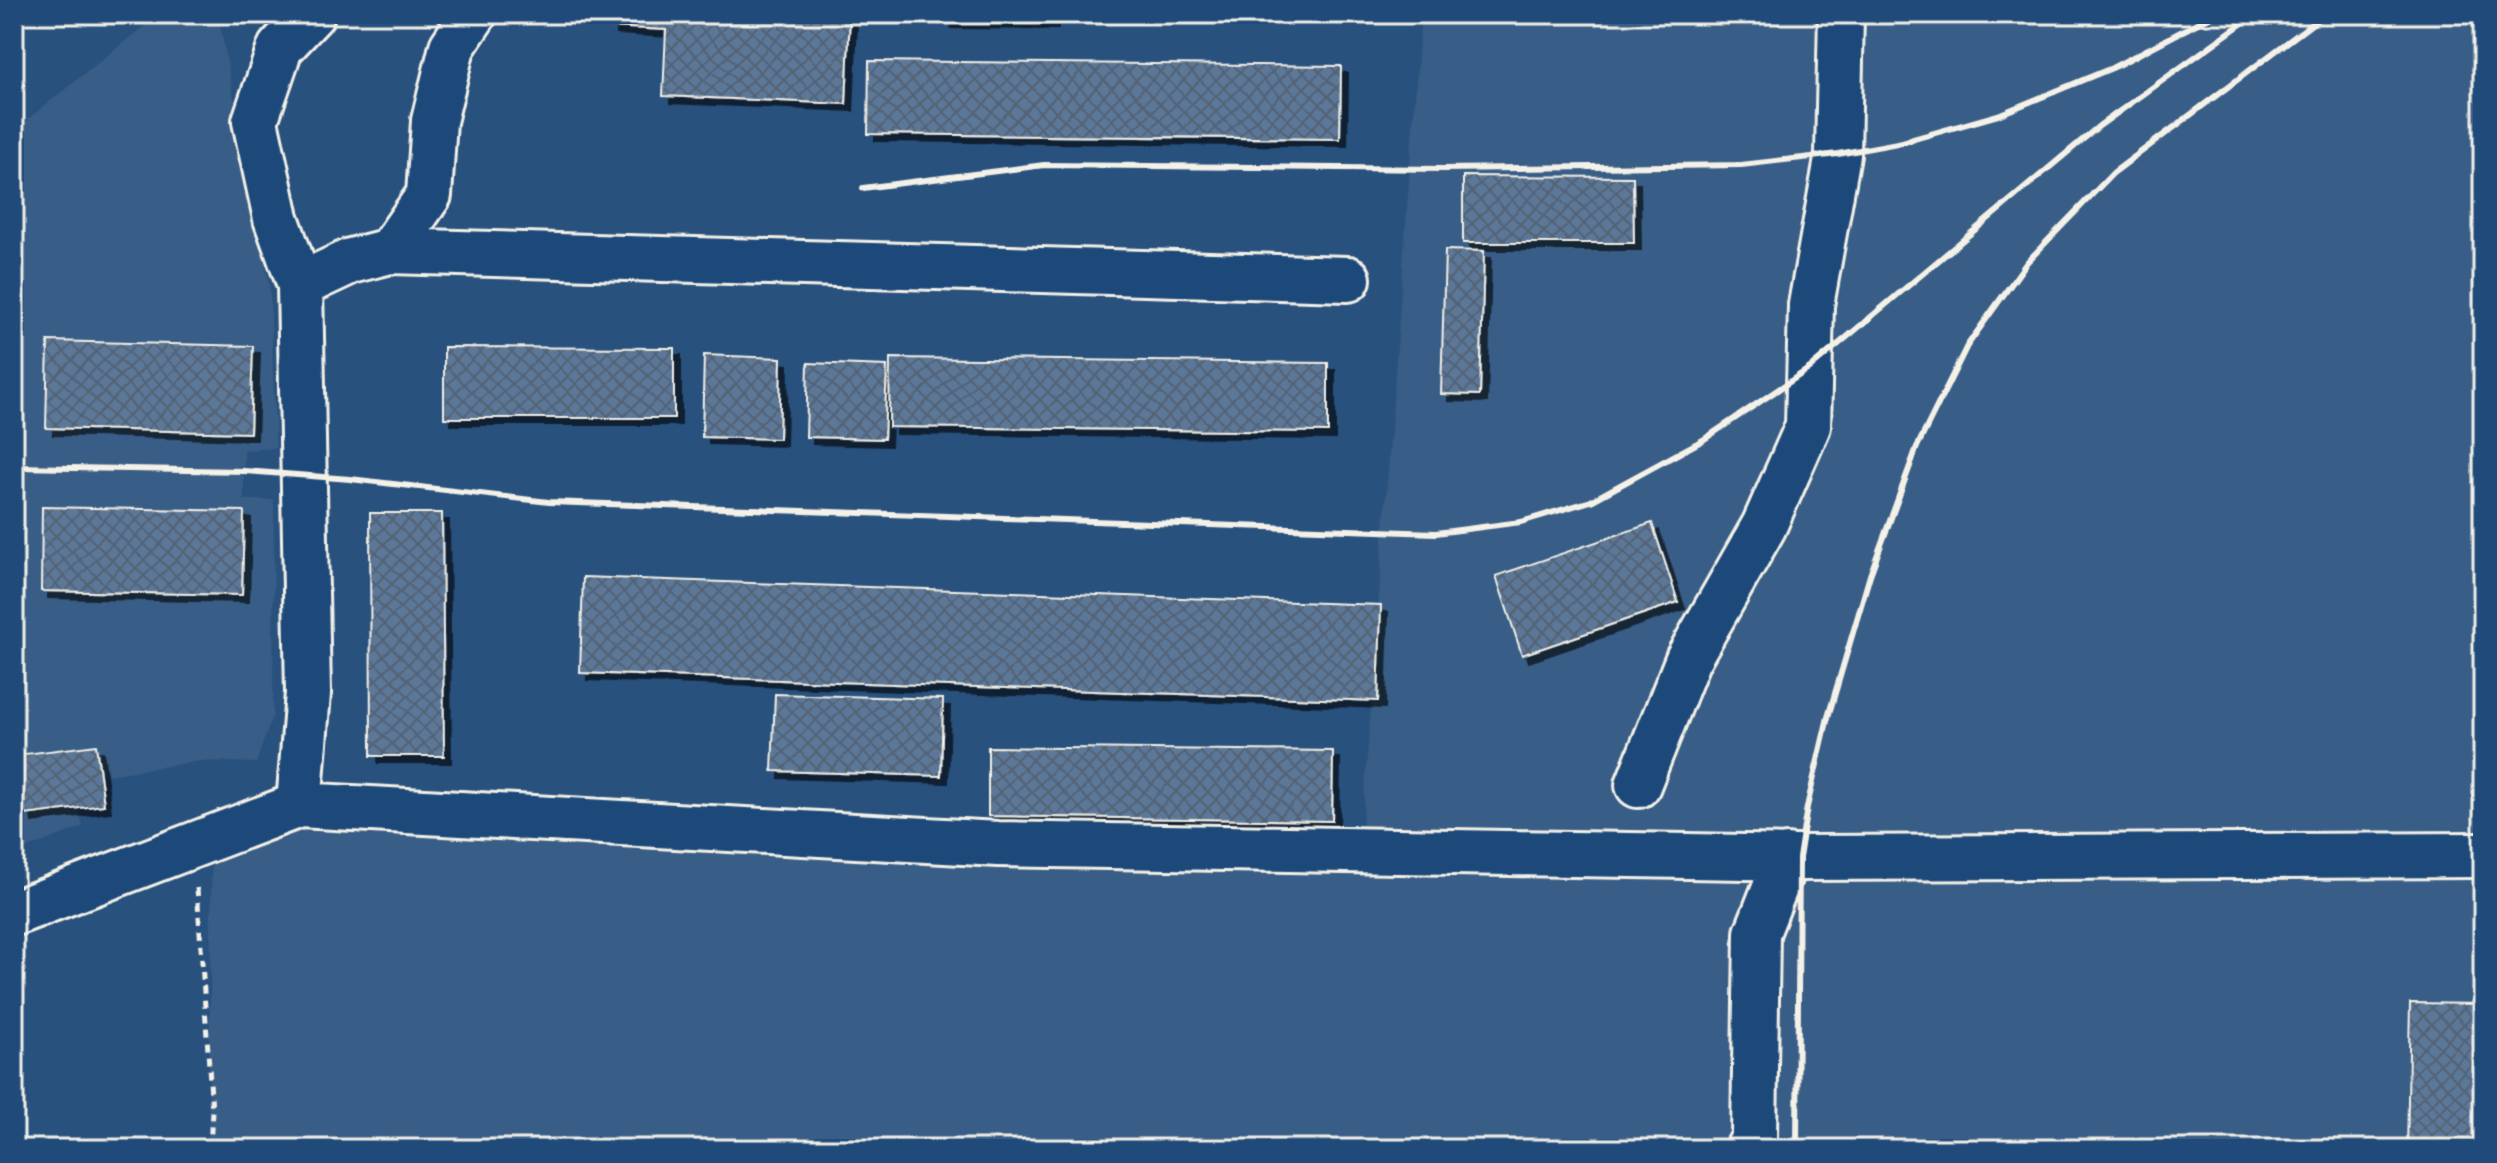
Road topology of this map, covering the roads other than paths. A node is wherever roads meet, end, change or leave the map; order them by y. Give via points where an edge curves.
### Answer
1 (312, 14) edge
2 (474, 14) edge
3 (1841, 14) edge
4 (390, 251) junction
5 (1348, 279) dead end
6 (300, 285) junction
7 (1638, 785) dead end
8 (299, 805) junction
9 (2483, 855) edge
10 (1787, 857) junction
11 (14, 913) edge
12 (1748, 1149) edge

1 - 6 street via 280,48 255,121 276,218
2 - 4 street via 452,47 437,106 429,195
3 - 7 street via 1838,154 1811,305 1808,426 1764,526 1688,659
4 - 5 street
4 - 6 street via 351,261
6 - 8 street via 308,693
8 - 10 street via 998,844
8 - 11 street
9 - 10 street
10 - 12 street via 1757,933 1754,1137

